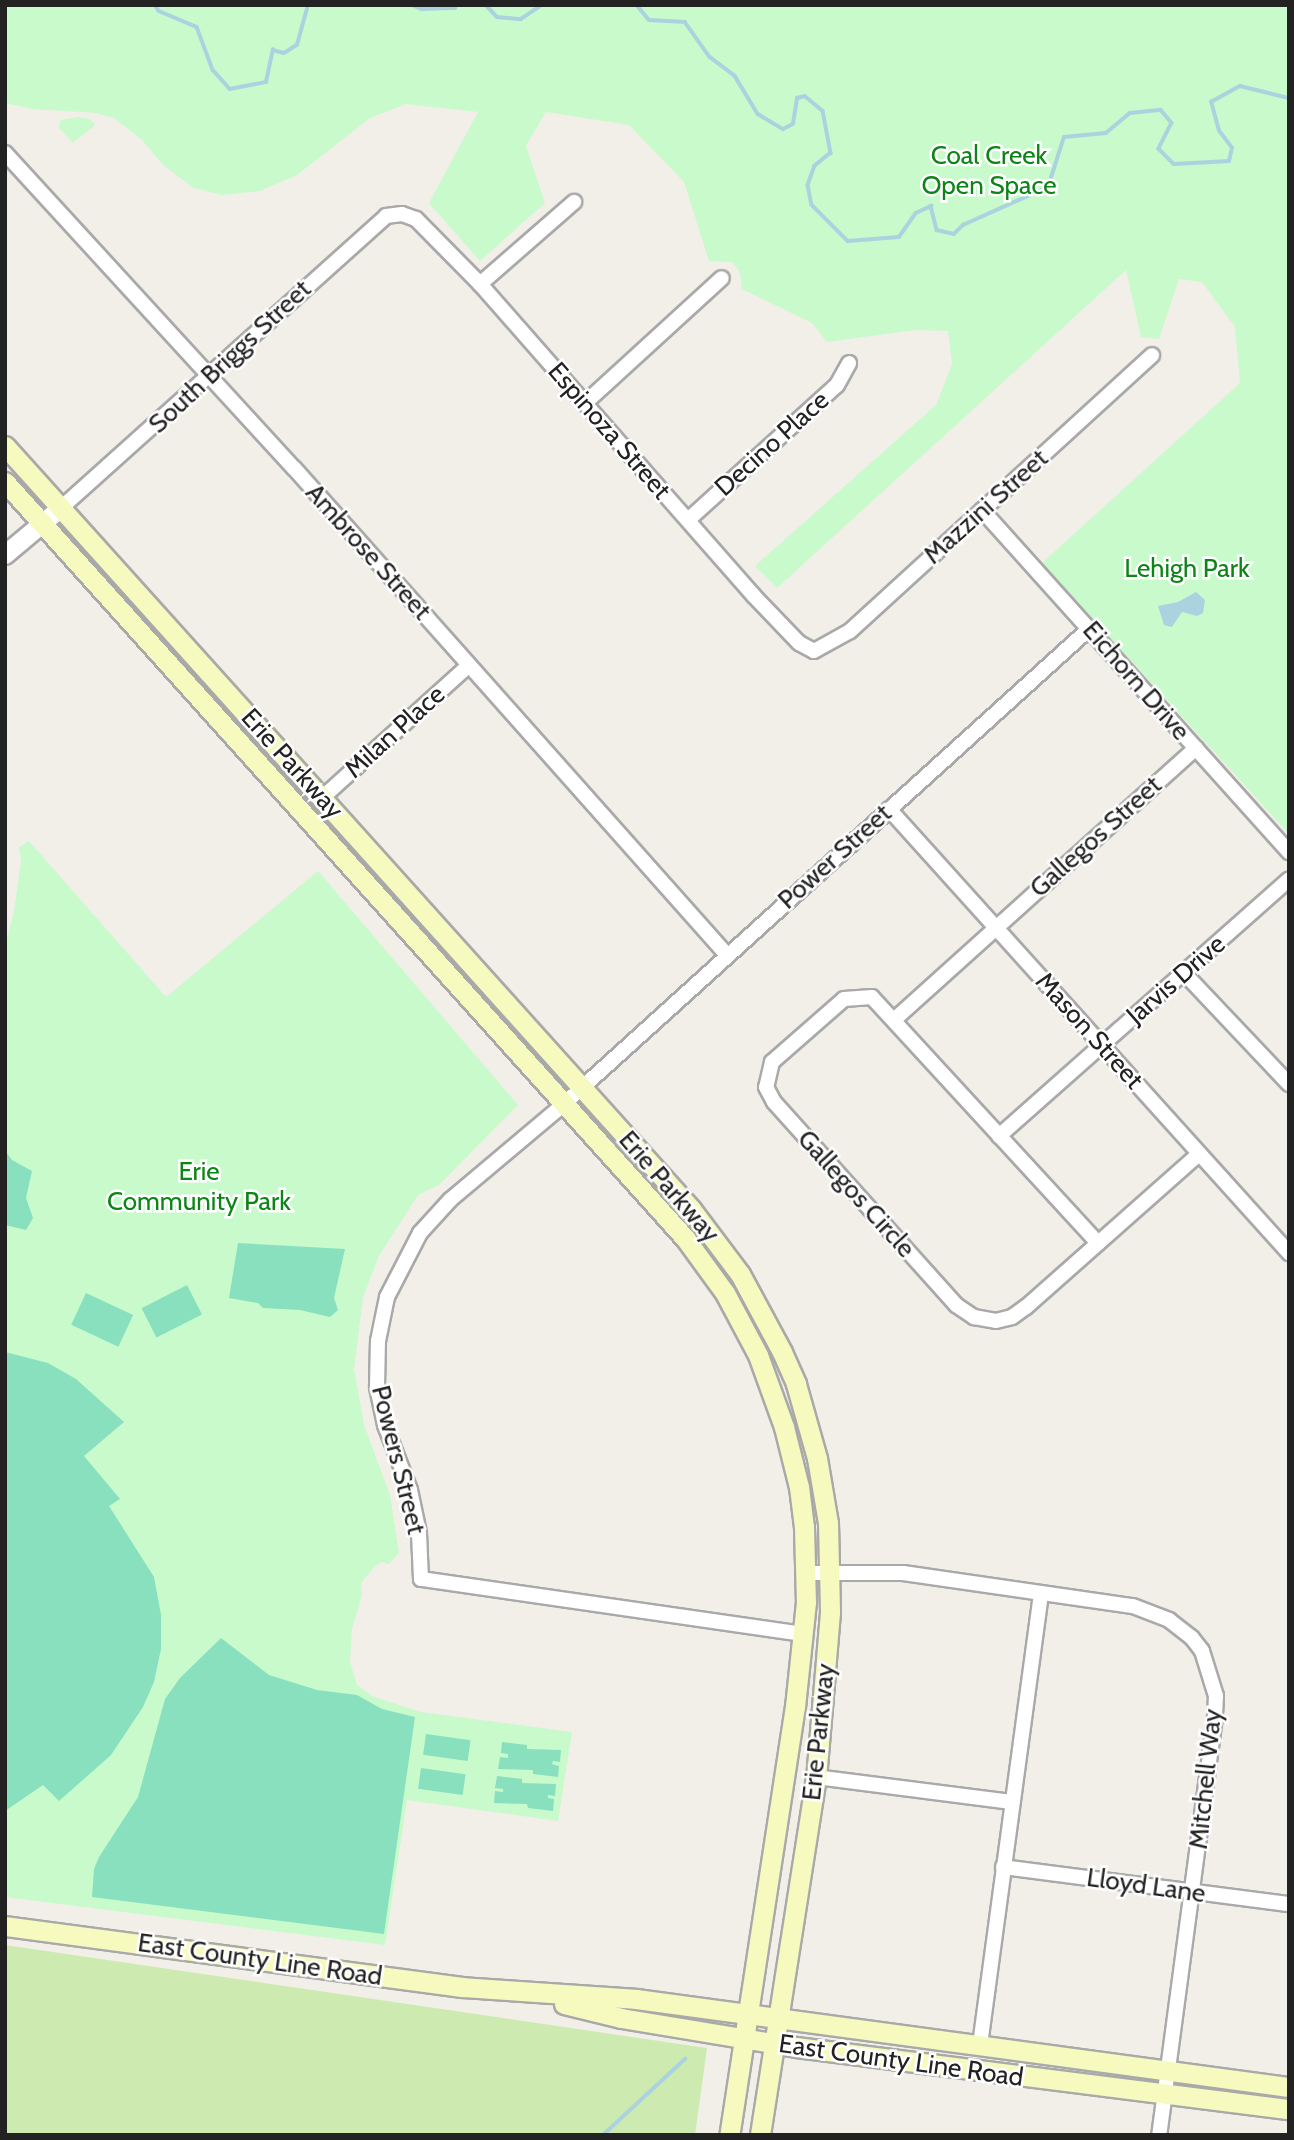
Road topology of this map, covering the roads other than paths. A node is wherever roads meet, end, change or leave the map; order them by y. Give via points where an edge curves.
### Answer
1 (5, 153) edge
2 (574, 202) dead end
3 (402, 214) joint
4 (722, 278) dead end
5 (480, 284) junction
6 (1153, 355) dead end
7 (849, 363) dead end
8 (206, 376) junction
9 (585, 403) junction
10 (5, 446) edge
11 (5, 482) edge
12 (61, 508) junction
13 (982, 510) junction
14 (688, 520) junction
15 (43, 524) junction
16 (5, 555) edge
17 (1090, 628) junction
18 (814, 651) joint
19 (468, 666) junction
20 (1196, 748) junction
21 (322, 798) junction
22 (888, 809) junction
23 (1289, 852) edge
24 (1289, 879) edge
25 (995, 926) junction
26 (727, 955) junction
27 (1184, 973) junction
28 (895, 1019) junction
29 (1101, 1045) junction
30 (1289, 1084) edge
31 (582, 1087) junction
32 (564, 1104) junction
33 (999, 1136) junction
34 (1199, 1154) junction
35 (1098, 1243) junction
36 (1289, 1253) edge
37 (807, 1573) junction
38 (831, 1573) junction
39 (1041, 1593) junction
40 (803, 1634) junction
41 (816, 1777) junction
42 (1012, 1802) junction
43 (1003, 1867) junction
44 (1193, 1892) junction
45 (1289, 1904) edge
46 (5, 1926) edge
47 (516, 1992) junction
48 (746, 2014) junction
49 (777, 2019) junction
50 (743, 2038) junction
51 (773, 2044) junction
52 (980, 2045) junction
53 (1169, 2070) junction
54 (1289, 2087) edge
55 (1165, 2095) junction
56 (1289, 2109) edge
57 (729, 2135) edge
58 (760, 2135) edge
59 (1159, 2135) edge

1 - 8 street, Ambrose Street
2 - 5 street
3 - 5 street, Espinoza Street via 416,219
3 - 8 street, South Briggs Street via 386,216
4 - 9 street
5 - 9 street, Espinoza Street
6 - 13 street, Mazzini Street
7 - 14 street, Decino Place via 837,385
8 - 12 street, South Briggs Street
8 - 19 street, Ambrose Street
9 - 14 street, Espinoza Street
10 - 12 main road, Erie Parkway
11 - 15 main road, Erie Parkway
12 - 15 street
12 - 21 main road, Erie Parkway
13 - 17 street, Eichorn Drive
13 - 18 street, Mazzini Street via 850,631
14 - 18 street, Espinoza Street via 799,643
15 - 16 street
15 - 32 main road, Erie Parkway
17 - 20 street, Eichorn Drive
17 - 22 street, Power Street
19 - 21 street, Milan Place
19 - 26 street, Ambrose Street
20 - 23 street, Eichorn Drive
20 - 25 street, Gallegos Street
21 - 31 main road, Erie Parkway
22 - 25 street, Mason Street
22 - 26 street, Power Street
24 - 27 street, Jarvis Drive
25 - 28 street
25 - 29 street, Mason Street
26 - 31 street, Power Street
27 - 29 street, Jarvis Drive
27 - 30 street
28 - 33 street, Gallegos Circle
28 - 35 street, Gallegos Circle via 873,997 844,999 772,1062 768,1094 956,1305 974,1317 996,1321 1012,1317
29 - 33 street, Jarvis Drive
29 - 34 street, Mason Street
31 - 32 street, Powers Street
31 - 38 main road, Erie Parkway via 715,1238 768,1321 796,1384 817,1458
32 - 37 main road, Erie Parkway via 685,1238 743,1324 771,1387 793,1456
32 - 40 street, Powers Street via 431,1220 406,1256 387,1297 377,1341 377,1387 385,1425 410,1490 419,1533 421,1579
33 - 35 street, Gallegos Circle
34 - 35 street, Gallegos Circle
34 - 36 street, Mason Street
37 - 38 street, Mitchell Way
37 - 40 main road, Erie Parkway
38 - 39 street, Mitchell Way via 903,1573
38 - 41 main road, Erie Parkway
39 - 42 street
39 - 44 street, Mitchell Way via 1152,1611 1181,1628 1202,1651 1216,1696
40 - 48 main road, Erie Parkway via 794,1718
41 - 42 street
41 - 49 main road, Erie Parkway
42 - 43 street
43 - 44 street, Lloyd Lane
43 - 52 street
44 - 45 street, Lloyd Lane
44 - 53 street, Mitchell Way
46 - 47 main road, East County Line Road
47 - 48 main road, East County Line Road via 636,1999
47 - 50 main road, East County Line Road via 621,2018
48 - 49 main road, East County Line Road
48 - 50 main road, Erie Parkway
49 - 51 main road, Erie Parkway
49 - 52 main road, East County Line Road
50 - 51 main road, East County Line Road
50 - 57 main road, Erie Parkway
51 - 55 main road, East County Line Road
51 - 58 main road, Erie Parkway
52 - 53 main road, East County Line Road
53 - 54 main road, East County Line Road
53 - 55 street, Mitchell Way
55 - 56 main road, East County Line Road
55 - 59 street, Mitchell Way

